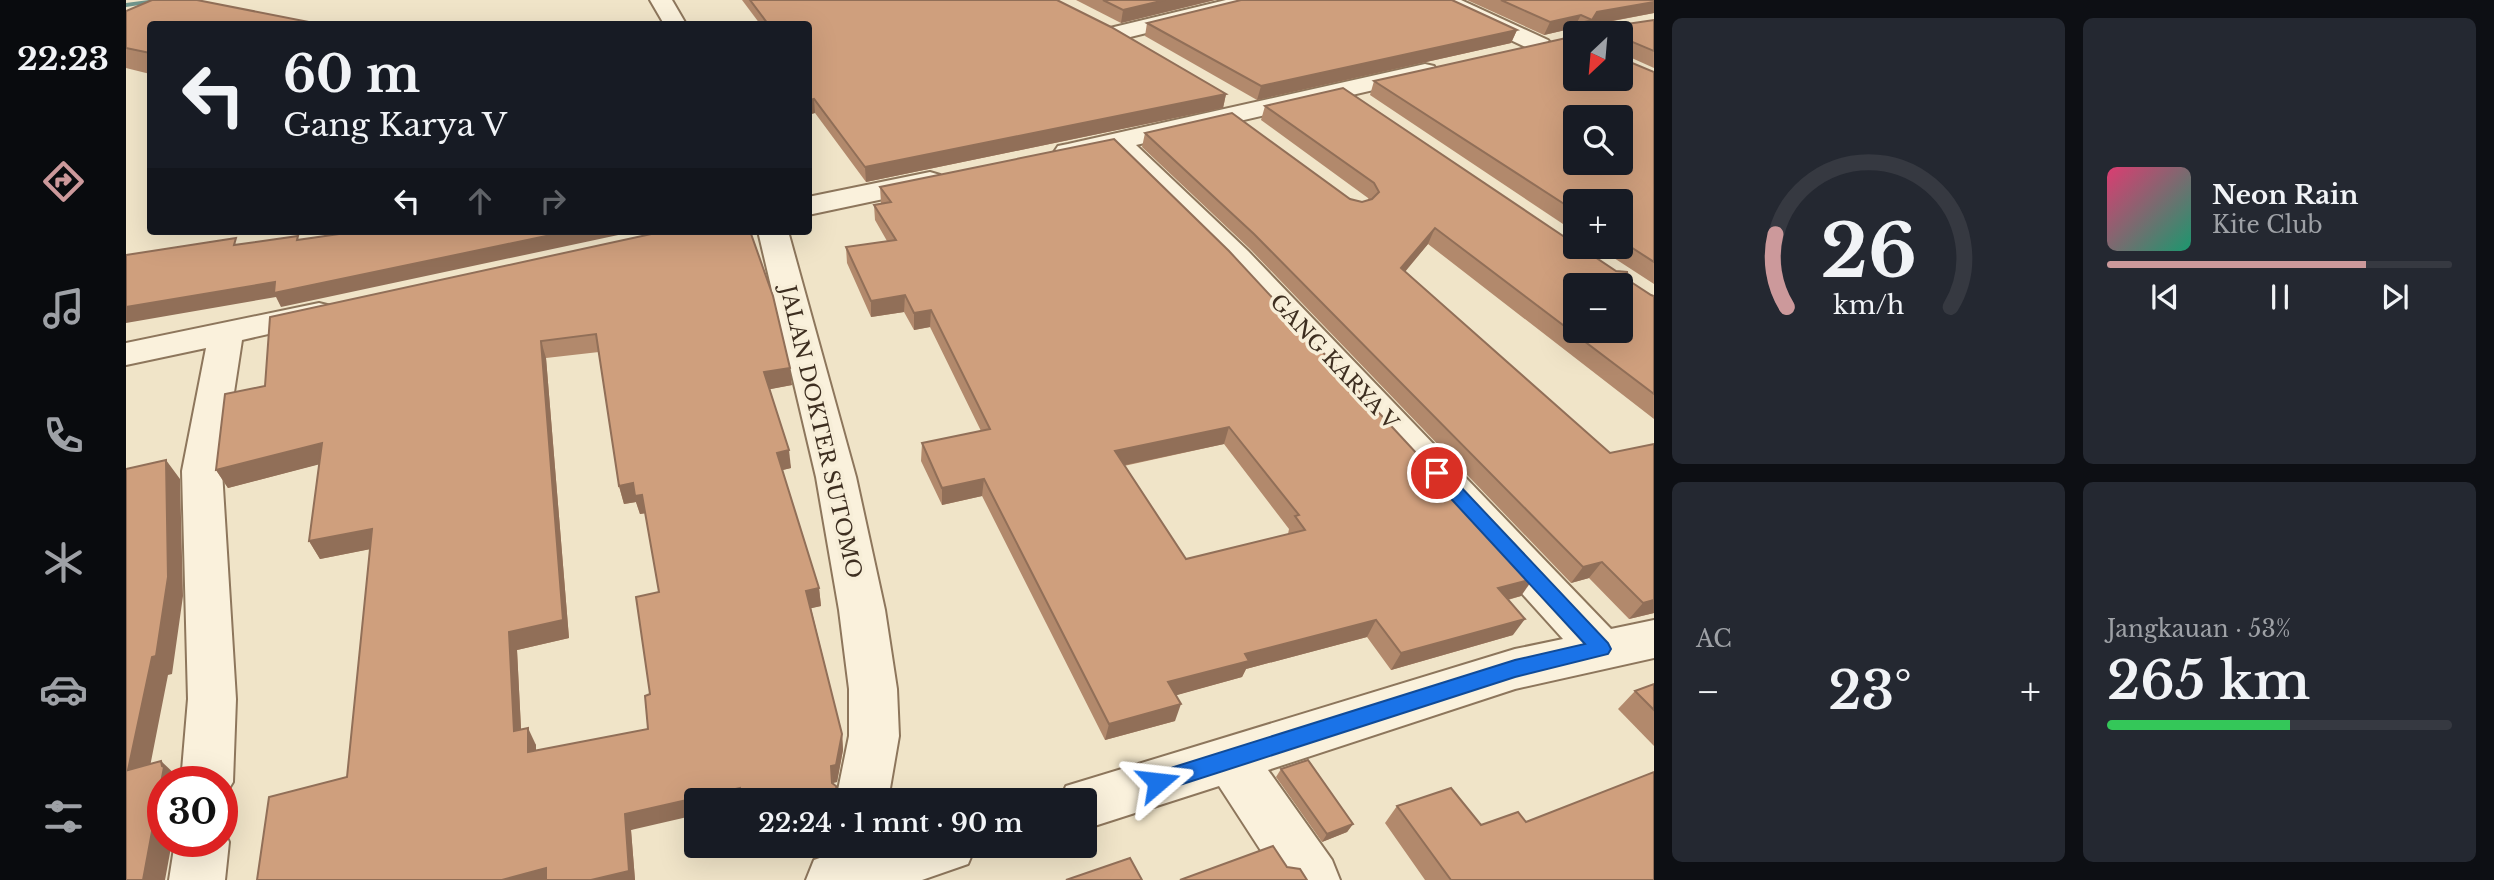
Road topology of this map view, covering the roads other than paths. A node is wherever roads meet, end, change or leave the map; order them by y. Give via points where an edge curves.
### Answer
1 (661, 0) edge
2 (1252, 0) edge
3 (1444, 0) edge
4 (673, 21) edge
5 (1097, 22) edge
6 (1118, 33) junction
7 (1152, 52) edge
8 (1500, 54) edge
9 (1448, 66) edge
10 (1343, 91) junction
11 (1220, 92) edge
12 (1244, 114) junction
13 (1377, 114) edge
14 (1264, 138) edge
15 (1118, 142) junction
16 (1051, 156) edge
17 (956, 175) edge
18 (812, 205) edge
19 (774, 235) edge
20 (346, 307) edge
21 (226, 333) junction
22 (126, 354) edge
23 (1654, 639) edge
24 (1601, 649) junction
25 (1231, 760) junction
26 (208, 766) edge
27 (864, 788) edge
28 (1097, 800) edge
29 (200, 857) edge
30 (840, 858) edge
31 (906, 858) edge
32 (197, 880) edge
33 (832, 880) edge
34 (1312, 880) edge

1 - 4 street
2 - 6 street
3 - 8 street via 1550,43
5 - 6 street
6 - 7 street
9 - 10 street
10 - 12 street
10 - 13 street
11 - 12 street
12 - 14 street
12 - 15 street
15 - 16 street
15 - 24 street, GANG KARYA V via 1237,258
17 - 18 street
19 - 27 street, JALAN DOKTER SUTOMO via 836,477 862,610 874,736
20 - 21 street
21 - 22 street
21 - 26 street via 202,471 212,699
23 - 24 street
24 - 25 street via 1515,669
25 - 28 street
25 - 34 street
29 - 32 street
30 - 33 street
31 - 33 street

